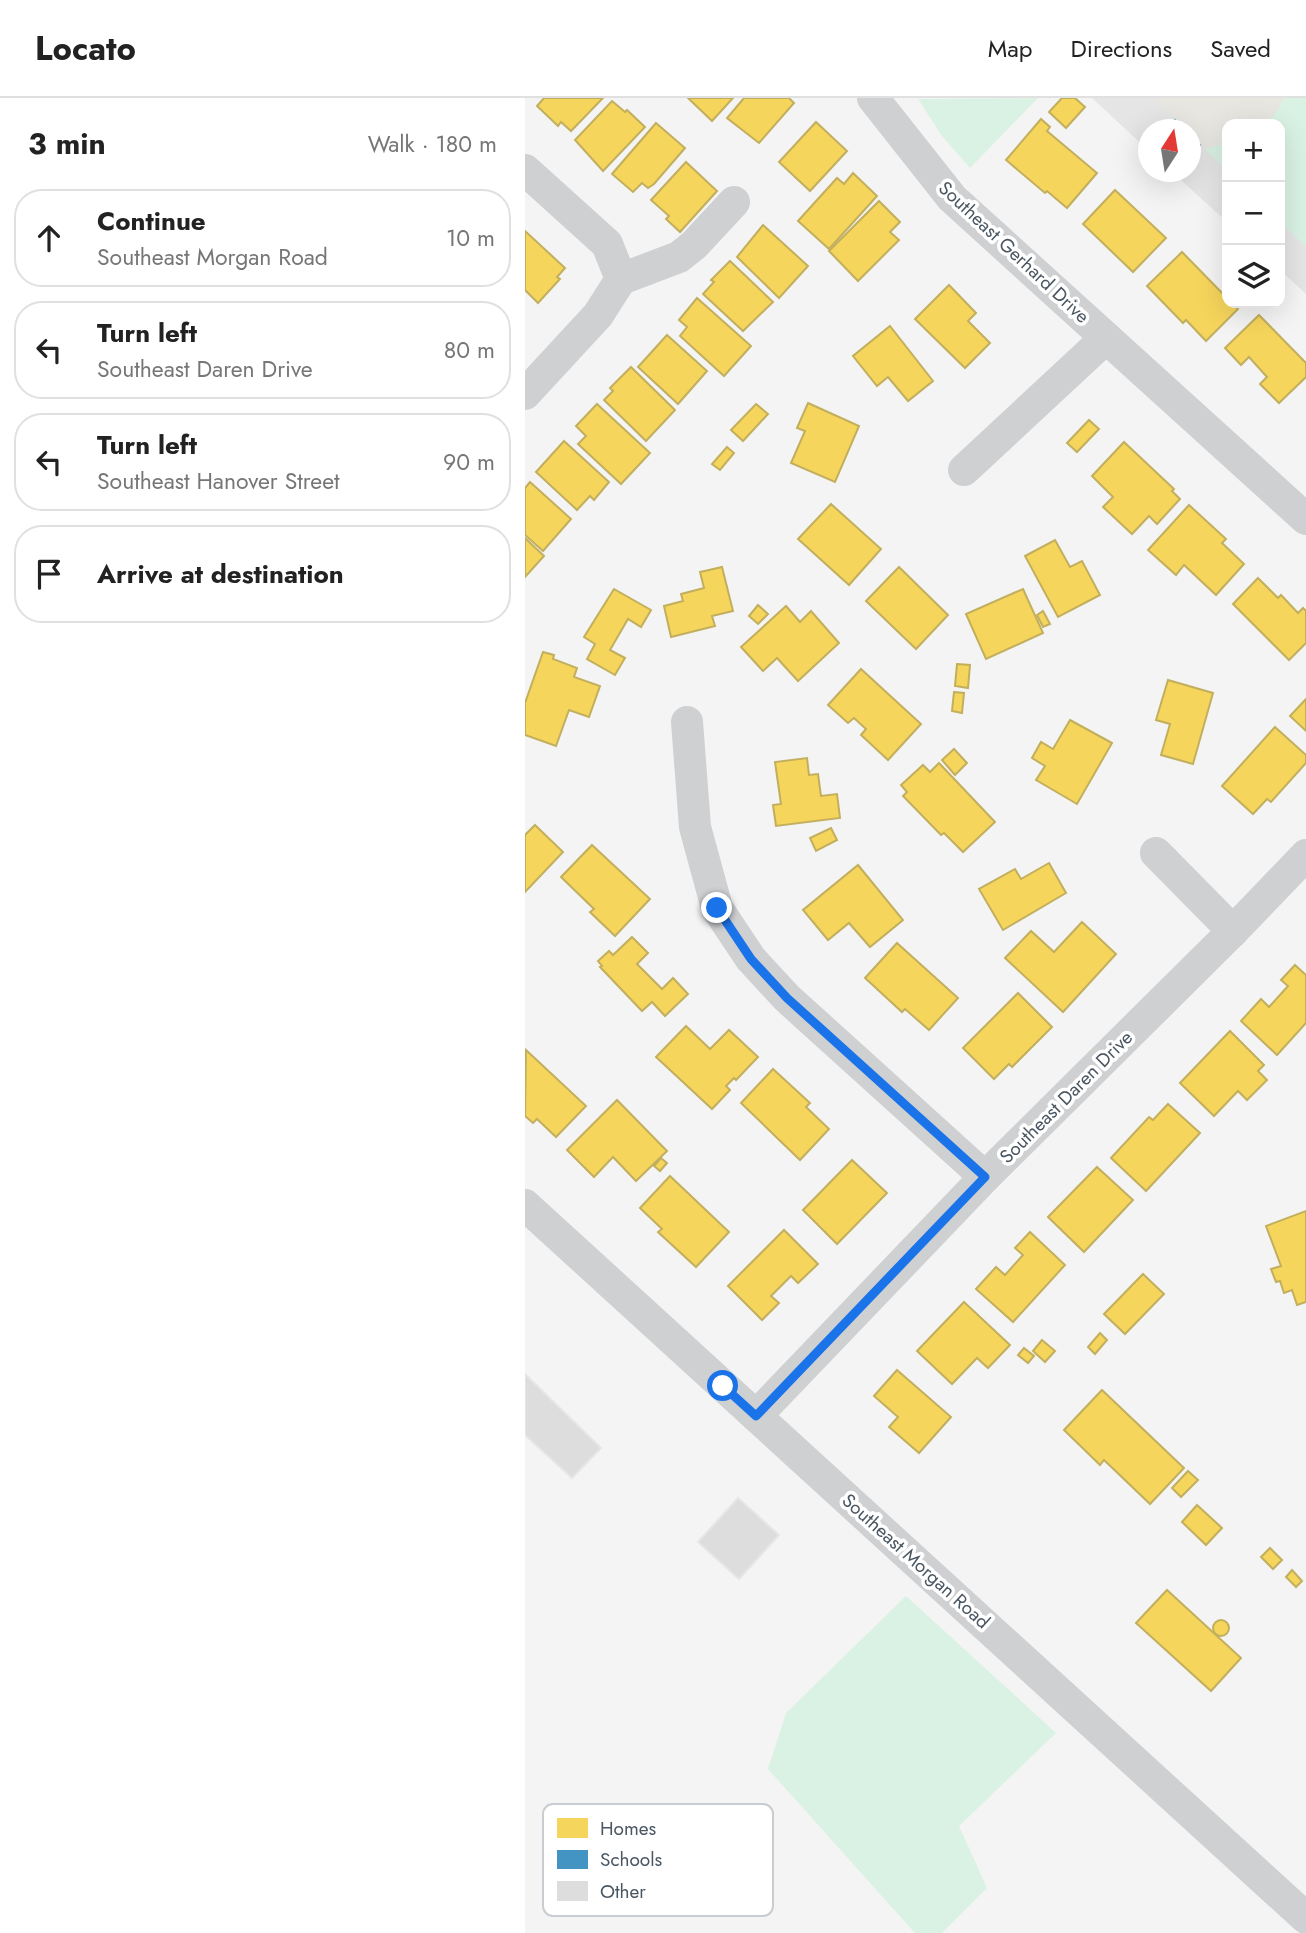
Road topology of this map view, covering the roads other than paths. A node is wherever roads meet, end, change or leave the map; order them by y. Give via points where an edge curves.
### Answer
1 (873, 98) edge
2 (525, 170) edge
3 (734, 202) dead end
4 (621, 279) junction
5 (1106, 338) junction
6 (525, 394) edge
7 (964, 470) dead end
8 (1306, 519) edge
9 (687, 722) dead end
10 (1156, 853) dead end
11 (1306, 855) edge
12 (1233, 931) junction
13 (985, 1177) junction
14 (525, 1205) edge
15 (756, 1416) junction
16 (1306, 1918) edge

1 - 5 street, Southeast Gerhard Drive via 952,198
2 - 4 street via 607,244
3 - 4 street via 679,257
4 - 6 street via 598,315
5 - 7 street, Southeast Gerhard Drive
5 - 8 street, Southeast Gerhard Drive
9 - 13 street via 695,827 717,908 751,959 787,998
10 - 12 street
11 - 12 street, Southeast Daren Drive
12 - 13 street, Southeast Daren Drive
13 - 15 street, Southeast Daren Drive
14 - 15 street, Southeast Morgan Road
15 - 16 street, Southeast Morgan Road

